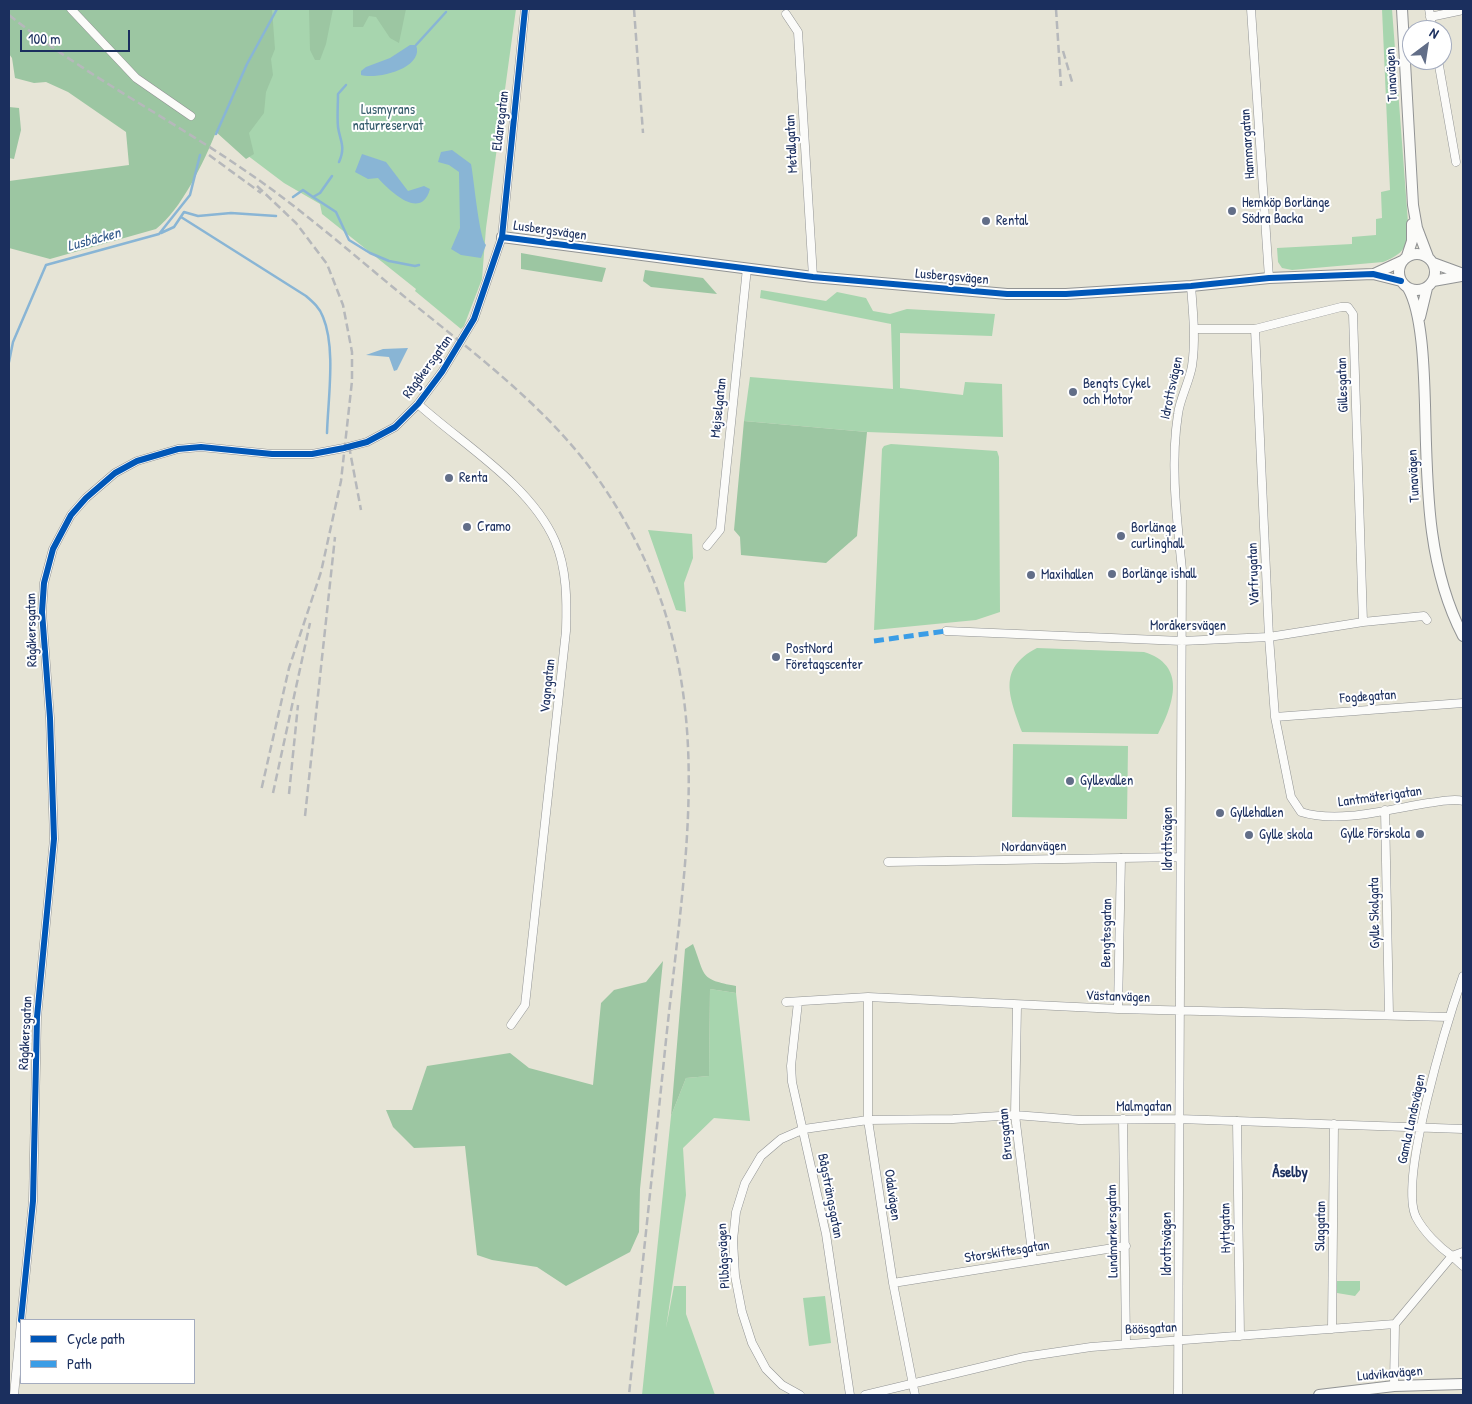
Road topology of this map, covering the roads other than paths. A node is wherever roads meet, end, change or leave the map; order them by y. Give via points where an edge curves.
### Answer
1 (71, 9) edge
2 (525, 9) edge
3 (1251, 9) edge
4 (1398, 9) edge
5 (1402, 9) edge
6 (1429, 9) edge
7 (1463, 10) edge
8 (786, 14) dead end
9 (1430, 17) junction
10 (1430, 20) edge
11 (1440, 70) edge
12 (192, 116) dead end
13 (1456, 162) dead end
14 (502, 237) junction
15 (1404, 258) junction
16 (1430, 260) junction
17 (747, 268) junction
18 (1373, 274) junction
19 (1463, 274) edge
20 (812, 277) junction
21 (1270, 278) junction
22 (1405, 284) junction
23 (1430, 284) junction
24 (1191, 286) junction
25 (1194, 329) junction
26 (1255, 329) junction
27 (1418, 331) junction
28 (418, 404) junction
29 (707, 546) dead end
30 (1427, 620) dead end
31 (1363, 622) junction
32 (946, 631) dead end
33 (1463, 634) edge
34 (1269, 638) junction
35 (1182, 641) junction
36 (1463, 703) edge
37 (1275, 717) junction
38 (1463, 801) edge
39 (1385, 810) junction
40 (1301, 812) joint
41 (1180, 857) junction
42 (1121, 858) junction
43 (888, 862) dead end
44 (1463, 976) edge
45 (868, 997) junction
46 (1459, 999) edge
47 (786, 1002) dead end
48 (798, 1002) junction
49 (1017, 1006) junction
50 (1118, 1010) junction
51 (1179, 1012) junction
52 (1389, 1015) junction
53 (1449, 1017) junction
54 (511, 1026) dead end
55 (1015, 1116) junction
56 (1123, 1119) junction
57 (1179, 1119) junction
58 (868, 1120) junction
59 (1237, 1121) junction
60 (1334, 1124) junction
61 (1421, 1126) junction
62 (1463, 1128) edge
63 (804, 1130) junction
64 (1126, 1246) junction
65 (1463, 1252) edge
66 (1452, 1256) junction
67 (1033, 1260) junction
68 (1463, 1266) edge
69 (893, 1283) junction
70 (21, 1319) edge
71 (1395, 1324) junction
72 (1332, 1328) junction
73 (20, 1332) edge
74 (1240, 1336) junction
75 (1180, 1340) junction
76 (1126, 1343) junction
77 (912, 1384) junction
78 (1463, 1384) edge
79 (1394, 1386) junction
80 (14, 1395) edge
81 (800, 1395) edge
82 (850, 1395) edge
83 (865, 1395) edge
84 (915, 1395) edge
85 (1178, 1395) edge
86 (1320, 1395) edge

1 - 12 street via 136,78
2 - 14 street, Eldaregatan
3 - 21 street, Hammargatan
4 - 15 street, Tunavägen via 1413,228
5 - 16 street, Tunavägen via 1413,205 1416,228
6 - 9 street
7 - 9 street
8 - 20 street, Metallgatan via 798,32
9 - 10 street
11 - 13 street
14 - 17 street, Lusbergsvägen
14 - 28 street, Rågåkersgatan via 474,319
15 - 16 street via 1417,253
15 - 18 street, Lusbergsvägen
15 - 22 street via 1398,272
16 - 19 street
16 - 23 street via 1435,275
17 - 20 street, Lusbergsvägen
17 - 29 street, Mejselgatan via 720,530
18 - 21 street, Lusbergsvägen
18 - 22 street, Lusbergsvägen
19 - 23 street
20 - 24 street, Lusbergsvägen via 1007,294 1066,294
21 - 24 street, Lusbergsvägen
22 - 23 street via 1418,290
22 - 27 street, Tunavägen via 1416,312
23 - 27 street, Tunavägen via 1421,305
24 - 25 street, Idrottsvägen
25 - 26 street, Gillesgatan
25 - 35 street, Idrottsvägen via 1192,364 1178,412 1176,437 1175,502 1182,570
26 - 31 street, Gillesgatan via 1341,307 1348,306 1353,314
26 - 34 street, Vårfrugatan
27 - 33 street, Tunavägen via 1423,352 1431,526 1443,589
28 - 54 street, Vagngatan via 526,498 552,535 567,595 566,631 525,1006
28 - 70 street, Rågåkersgatan via 394,426 367,442 332,450 312,454 272,454 201,447 171,451 137,462 115,473 86,498 71,515 53,549 44,583 42,612 54,839 38,1017 33,1201
30 - 31 street, Moråkersvägen via 1424,616
31 - 34 street, Moråkersvägen
32 - 35 street, Moråkersvägen
34 - 35 street, Moråkersvägen
34 - 37 street, Vårfrugatan
35 - 41 street, Idrottsvägen
36 - 37 street, Fogdegatan
37 - 40 street, Vårfrugatan via 1291,797
38 - 39 street, Lantmäterigatan
39 - 40 street, Lantmäterigatan via 1317,817
39 - 52 street, Gylle Skolgata
41 - 42 street, Nordanvägen
41 - 51 street, Idrottsvägen
42 - 43 street, Nordanvägen
42 - 50 street, Bengtesgatan
44 - 46 street, Gamla Landsvägen
45 - 48 street, Västanvägen
45 - 49 street, Västanvägen
45 - 58 street, Odalvägen
46 - 53 street, Gamla Landsvägen
47 - 48 street, Västanvägen
48 - 63 street, Bågsträngsgatan via 791,1066
49 - 50 street, Västanvägen
49 - 55 street, Brusgatan
50 - 51 street, Västanvägen
51 - 52 street, Västanvägen
51 - 57 street, Idrottsvägen
52 - 53 street, Västanvägen
53 - 61 street, Gamla Landsvägen
55 - 56 street, Malmgatan
55 - 58 street, Malmgatan
55 - 67 street, Brusgatan
56 - 57 street, Malmgatan
56 - 64 street, Lundmarkersgatan
57 - 59 street, Malmgatan
57 - 75 street, Idrottsvägen
58 - 63 street, Pilbågsvägen
58 - 69 street, Odalvägen
59 - 60 street, Malmgatan
59 - 74 street, Hyttgatan
60 - 61 street, Malmgatan
60 - 72 street, Slaggatan
61 - 62 street, Malmgatan
61 - 66 street, Gamla Landsvägen via 1413,1205 1416,1217 1439,1247
63 - 81 street, Pilbågsvägen via 782,1139 761,1156 745,1182 736,1212 733,1240 735,1276 752,1343 766,1369 782,1385
63 - 82 street, Bågsträngsgatan via 826,1234
64 - 67 street, Storskiftesgatan
64 - 76 street, Lundmarkersgatan
65 - 66 street
66 - 68 street, Gamla Landsvägen
66 - 71 street
67 - 69 street, Storskiftesgatan
69 - 77 street, Odalvägen
71 - 72 street, Böösgatan
71 - 79 street
72 - 74 street, Böösgatan
73 - 80 street, Rågåkersgatan
74 - 75 street, Böösgatan
75 - 76 street, Böösgatan
75 - 85 street, Idrottsvägen
76 - 77 street, Böösgatan via 1024,1357
77 - 83 street
77 - 84 street, Odalvägen
78 - 79 street, Ludvikavägen
79 - 86 street, Ludvikavägen

